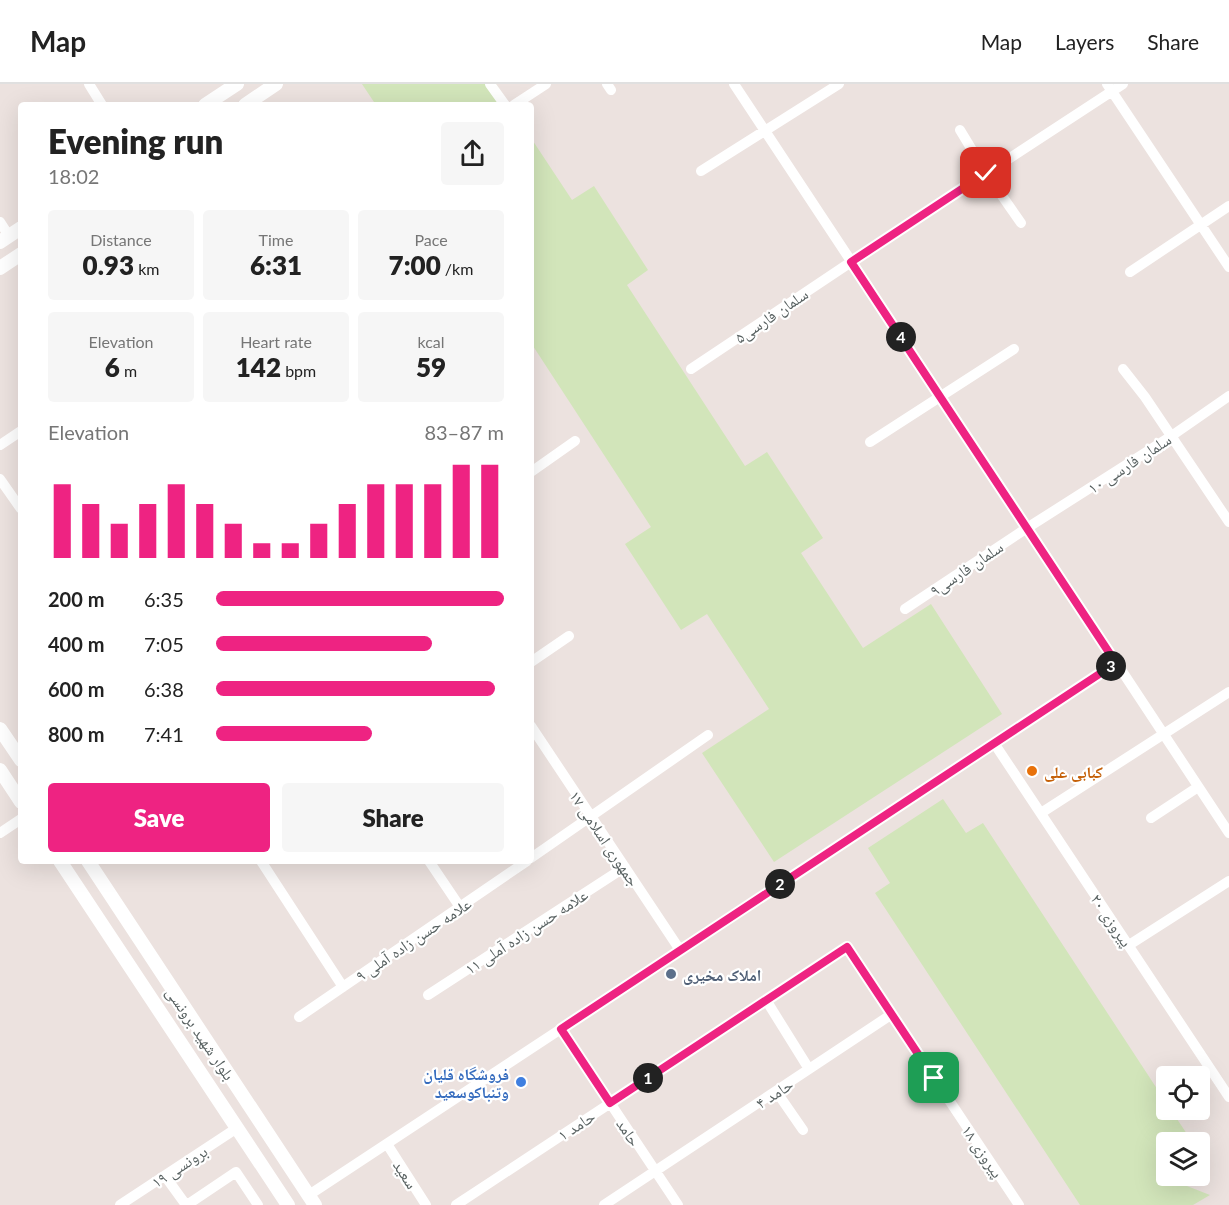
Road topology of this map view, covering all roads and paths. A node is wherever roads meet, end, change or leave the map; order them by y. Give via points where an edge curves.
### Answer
1 (88, 84) edge
2 (237, 84) edge
3 (276, 84) edge
4 (490, 84) edge
5 (546, 84) edge
6 (734, 84) edge
7 (839, 84) edge
8 (1123, 84) edge
9 (1109, 88) edge
10 (100, 102) edge
11 (210, 102) edge
12 (249, 102) edge
13 (503, 102) edge
14 (519, 102) edge
15 (960, 130) dead end
16 (765, 131) junction
17 (700, 171) dead end
18 (986, 173) junction
19 (1229, 206) edge
20 (0, 222) edge
21 (1022, 223) dead end
22 (1201, 225) junction
23 (18, 230) edge
24 (4, 239) edge
25 (18, 251) edge
26 (18, 256) edge
27 (851, 262) junction
28 (1229, 267) edge
29 (0, 268) edge
30 (1130, 272) dead end
31 (1014, 349) dead end
32 (691, 369) dead end
33 (1123, 369) dead end
34 (940, 396) junction
35 (1229, 396) edge
36 (18, 433) edge
37 (1170, 437) junction
38 (575, 441) dead end
39 (870, 442) dead end
40 (0, 445) edge
41 (534, 470) edge
42 (0, 479) edge
43 (18, 505) edge
44 (1229, 522) edge
45 (1027, 528) junction
46 (905, 609) dead end
47 (569, 636) dead end
48 (534, 660) edge
49 (1116, 663) junction
50 (1229, 692) edge
51 (0, 729) edge
52 (534, 731) edge
53 (1163, 734) junction
54 (708, 735) dead end
55 (994, 743) junction
56 (18, 756) edge
57 (0, 770) edge
58 (1198, 787) junction
59 (18, 797) edge
60 (1041, 813) junction
61 (591, 817) junction
62 (1151, 818) dead end
63 (18, 821) edge
64 (0, 833) edge
65 (1229, 833) edge
66 (534, 856) edge
67 (62, 864) edge
68 (90, 864) edge
69 (263, 864) edge
70 (431, 864) edge
71 (523, 864) edge
72 (625, 867) junction
73 (1229, 881) edge
74 (460, 907) junction
75 (1130, 945) junction
76 (847, 947) joint
77 (680, 950) junction
78 (343, 987) junction
79 (428, 996) dead end
80 (766, 1000) junction
81 (892, 1014) junction
82 (299, 1017) dead end
83 (561, 1029) junction
84 (810, 1069) junction
85 (776, 1091) junction
86 (1229, 1097) edge
87 (610, 1103) junction
88 (237, 1128) junction
89 (803, 1130) dead end
90 (387, 1144) junction
91 (655, 1171) junction
92 (165, 1176) junction
93 (312, 1200) edge
94 (120, 1205) edge
95 (186, 1205) edge
96 (258, 1205) edge
97 (288, 1205) edge
98 (426, 1205) edge
99 (456, 1205) edge
100 (604, 1205) edge
101 (678, 1205) edge
102 (1019, 1205) edge

1 - 10 street
2 - 11 street
3 - 12 street
4 - 13 street
5 - 14 street
6 - 16 street
7 - 16 street
8 - 9 street, سلمان فارسی۵
9 - 18 street, سلمان فارسی۵
9 - 22 street
15 - 18 street
16 - 17 street
16 - 27 street
18 - 21 street
18 - 27 street, سلمان فارسی۵
19 - 22 street
20 - 24 street
22 - 28 street
22 - 30 street
23 - 24 street
24 - 25 street
26 - 29 street
27 - 32 street, سلمان فارسی۵
27 - 34 street
31 - 34 street
33 - 37 street
34 - 39 street
34 - 45 street
35 - 37 street, سلمان فارسی ۱۰
36 - 40 street
37 - 44 street
37 - 45 street, سلمان فارسی ۱۰
38 - 41 street
42 - 43 street
45 - 46 street, سلمان فارسی۹
45 - 49 street
47 - 48 street
49 - 53 street
49 - 55 street
50 - 53 street
51 - 56 street
52 - 61 street, جمهوری اسلامی ۱۷
53 - 58 street
53 - 60 street
54 - 61 street
55 - 60 street, پیروزی ۲۰
55 - 77 street
57 - 59 street
58 - 62 street
58 - 65 street
60 - 75 street, پیروزی ۲۰
61 - 66 street
61 - 72 street, جمهوری اسلامی ۱۷
63 - 64 street
67 - 88 street, بلوار شهید برونسی
68 - 93 street, بلوار شهید برونسی
69 - 78 street
70 - 74 street
71 - 74 street, علامه حسن زاده آملی ۹
72 - 77 street, جمهوری اسلامی ۱۷
72 - 79 street, علامه حسن زاده آملی ۱۱
73 - 75 street
74 - 78 street, علامه حسن زاده آملی ۹
75 - 86 street, پیروزی ۲۰
76 - 80 street, حامد ۱
76 - 81 street, پیروزی ۱۸
77 - 83 street
78 - 82 street, علامه حسن زاده آملی ۹
80 - 84 street
80 - 87 street, حامد ۱
81 - 84 street, حامد ۴
81 - 102 street, پیروزی ۱۸
83 - 87 street, حامد
83 - 90 street
84 - 85 street, حامد ۴
85 - 89 street
85 - 91 street, حامد ۴
87 - 91 street, حامد
87 - 99 street, حامد ۱
88 - 92 street, برونسی ۱۹
88 - 97 street, بلوار شهید برونسی
90 - 93 street
90 - 98 street, سعید
91 - 100 street, حامد ۴
91 - 101 street, حامد
92 - 94 street, برونسی ۱۹
92 - 95 street
95 - 96 street via 236,1172

